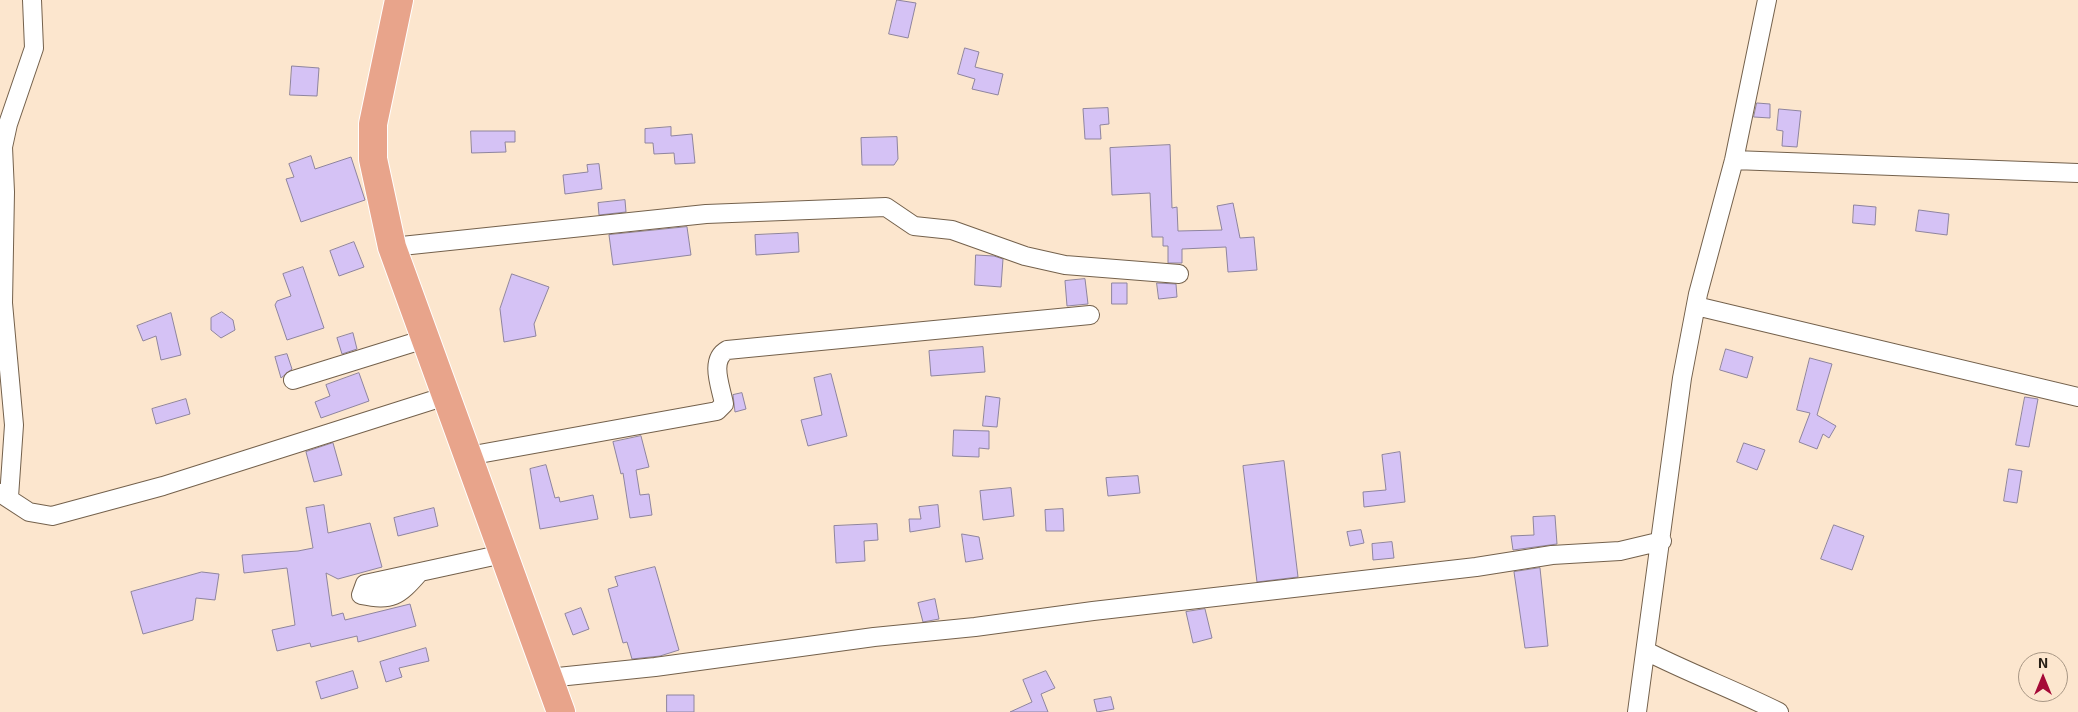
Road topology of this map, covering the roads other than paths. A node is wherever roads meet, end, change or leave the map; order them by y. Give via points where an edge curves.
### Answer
1 (32, 0) edge
2 (399, 0) edge
3 (1767, 0) edge
4 (1734, 160) junction
5 (2078, 173) edge
6 (392, 247) junction
7 (1179, 274) dead end
8 (1696, 306) junction
9 (1090, 315) dead end
10 (425, 339) junction
11 (293, 380) dead end
12 (446, 396) junction
13 (2078, 397) edge
14 (468, 456) junction
15 (5, 495) edge
16 (1662, 541) junction
17 (503, 554) junction
18 (419, 573) dead end
19 (1646, 650) junction
20 (548, 678) junction
21 (560, 712) edge
22 (1637, 712) edge
23 (1779, 712) edge

1 - 15 street via 34,48 3,147 6,192 3,303 14,425
2 - 6 main road via 373,124 373,159
3 - 4 street
4 - 5 street
4 - 8 street
6 - 7 street via 706,214 886,207 914,226 952,230 1025,256 1065,265
6 - 10 main road
8 - 13 street
8 - 16 street via 1682,378
9 - 14 street via 728,350 720,354 716,362 724,404 717,411
10 - 11 street
10 - 12 main road
12 - 14 main road
12 - 15 street via 163,486 52,516 29,512
14 - 17 main road
16 - 19 street
16 - 20 street via 1620,551 1552,555 1476,567
17 - 18 street
17 - 20 main road
19 - 22 street
19 - 23 street
20 - 21 main road

